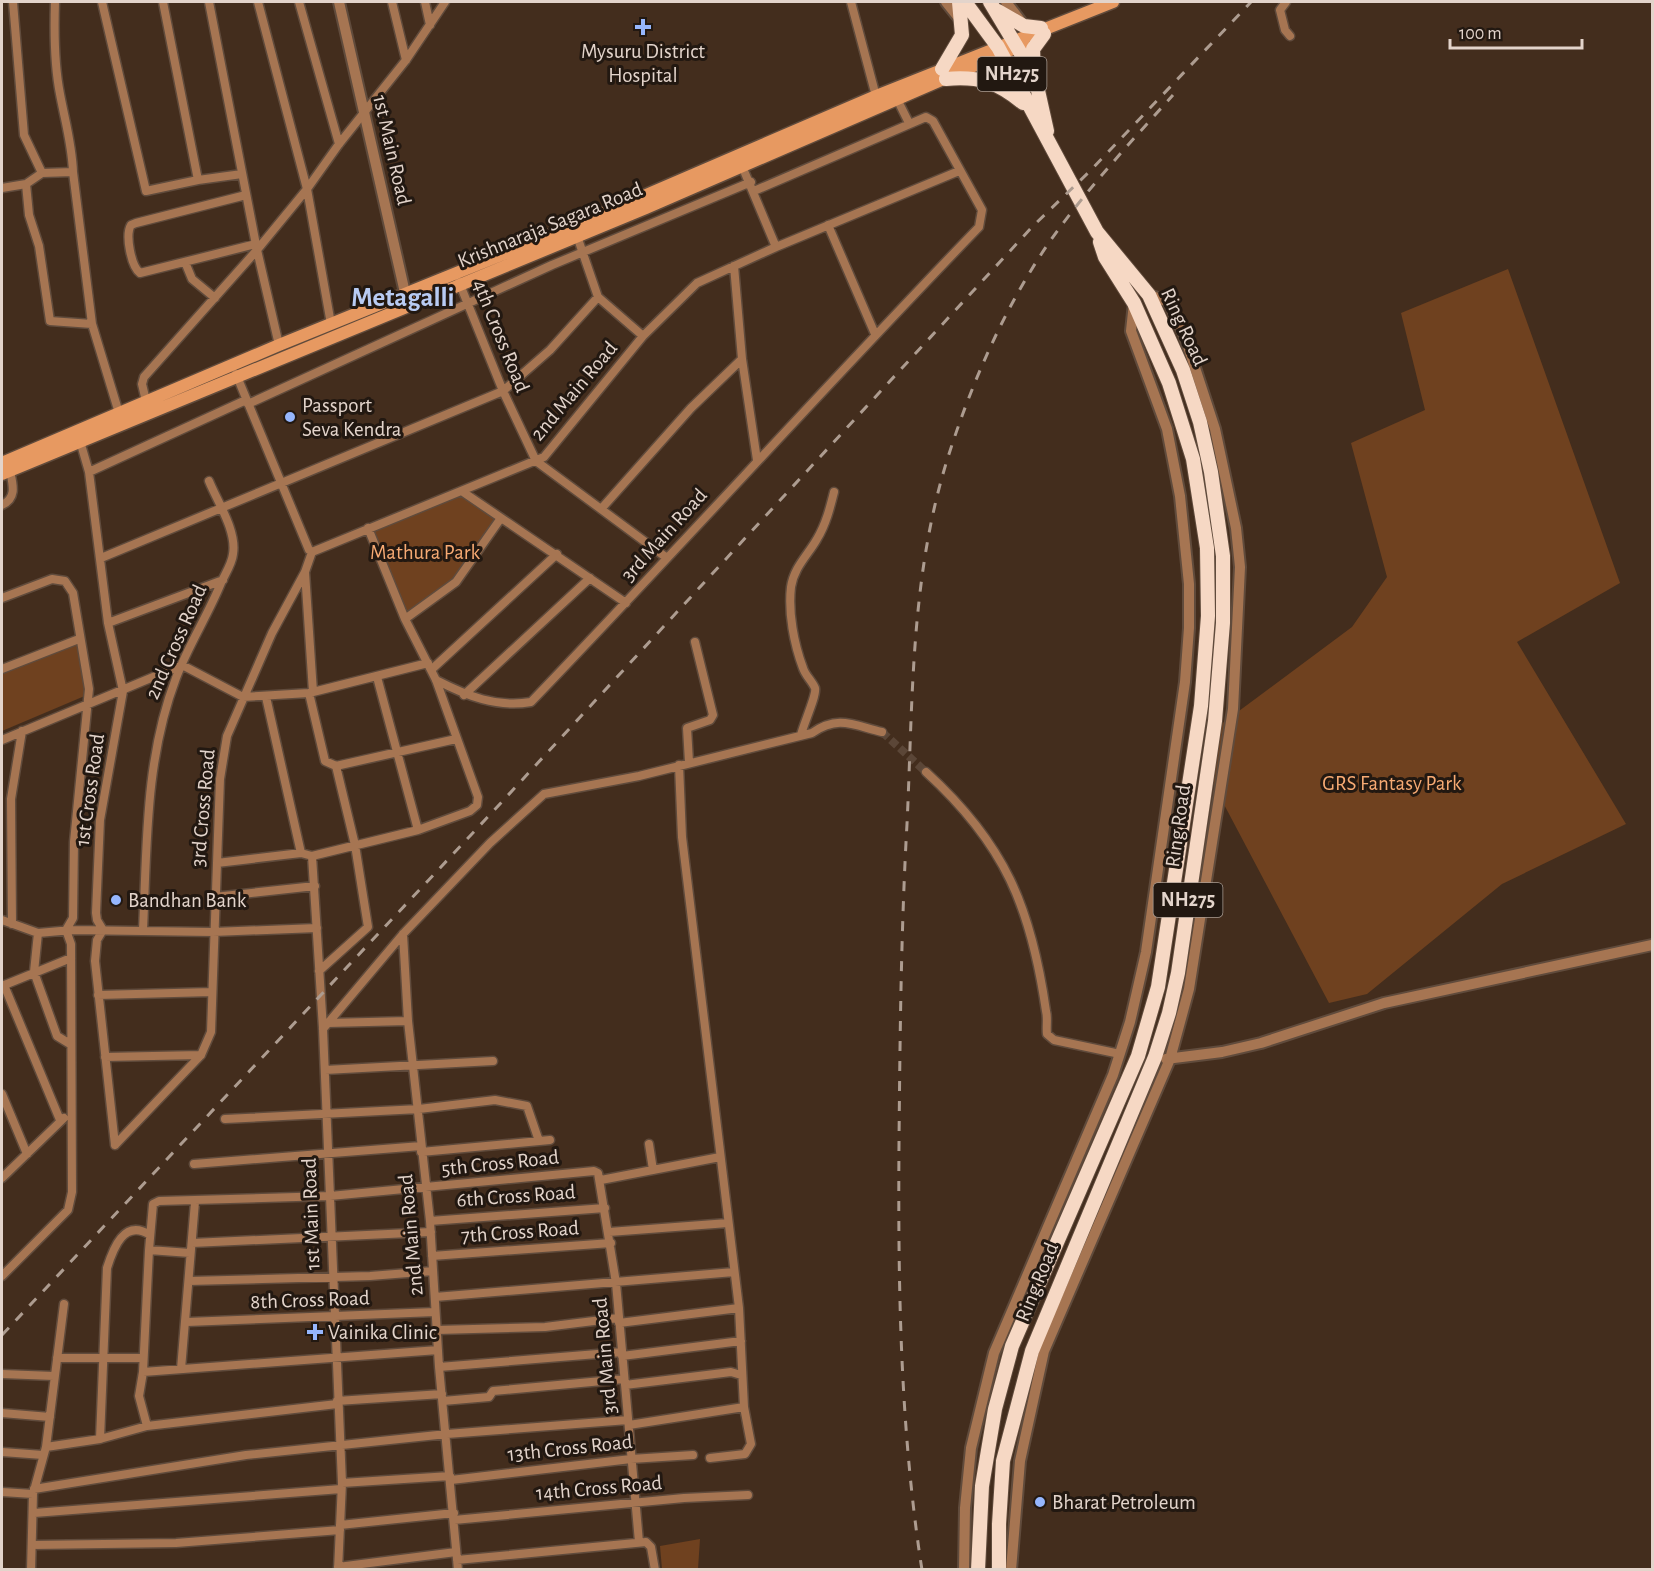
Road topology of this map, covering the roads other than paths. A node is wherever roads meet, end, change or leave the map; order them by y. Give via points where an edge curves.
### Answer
1 (13, 2) edge
2 (55, 2) edge
3 (102, 2) edge
4 (163, 2) edge
5 (209, 2) edge
6 (258, 2) edge
7 (300, 2) edge
8 (339, 2) edge
9 (392, 2) edge
10 (425, 2) edge
11 (445, 2) edge
12 (851, 2) edge
13 (946, 2) edge
14 (959, 2) edge
15 (965, 2) edge
16 (1113, 2) edge
17 (1286, 2) edge
18 (997, 4) edge
19 (962, 22) junction
20 (430, 25) junction
21 (1046, 30) junction
22 (1290, 36) dead end
23 (1015, 44) junction
24 (1000, 51) junction
25 (406, 60) junction
26 (944, 74) junction
27 (1035, 77) junction
28 (897, 99) junction
29 (877, 102) junction
30 (1029, 108) junction
31 (364, 115) junction
32 (909, 123) junction
33 (339, 144) junction
34 (1051, 151) junction
35 (742, 166) junction
36 (959, 171) junction
37 (73, 172) junction
38 (42, 173) junction
39 (242, 174) junction
40 (198, 180) junction
41 (26, 184) junction
42 (753, 187) junction
43 (2, 188) edge
44 (307, 189) junction
45 (246, 195) junction
46 (828, 225) junction
47 (1096, 232) junction
48 (577, 236) junction
49 (256, 247) junction
50 (776, 247) junction
51 (582, 253) junction
52 (185, 262) junction
53 (734, 266) junction
54 (457, 278) junction
55 (1149, 295) junction
56 (598, 297) junction
57 (214, 298) junction
58 (406, 300) junction
59 (1134, 303) junction
60 (468, 305) junction
61 (92, 324) junction
62 (331, 324) junction
63 (875, 334) junction
64 (643, 336) junction
65 (279, 345) junction
66 (742, 359) junction
67 (234, 370) junction
68 (503, 391) junction
69 (146, 401) junction
70 (247, 402) junction
71 (119, 413) junction
72 (80, 441) junction
73 (757, 460) junction
74 (536, 461) junction
75 (4, 469) edge
76 (89, 472) junction
77 (209, 481) dead end
78 (281, 481) junction
79 (463, 492) junction
80 (834, 492) dead end
81 (2, 505) edge
82 (602, 508) junction
83 (220, 509) junction
84 (501, 518) junction
85 (368, 528) junction
86 (312, 552) junction
87 (557, 554) junction
88 (101, 558) junction
89 (667, 558) junction
90 (305, 572) junction
91 (590, 578) junction
92 (223, 580) junction
93 (2, 598) edge
94 (626, 603) junction
95 (405, 619) junction
96 (108, 623) junction
97 (79, 639) junction
98 (695, 642) dead end
99 (182, 665) junction
100 (430, 666) junction
101 (2, 669) edge
102 (376, 677) junction
103 (436, 680) junction
104 (120, 692) junction
105 (311, 693) junction
106 (464, 695) junction
107 (243, 697) junction
108 (266, 697) junction
109 (90, 705) junction
110 (22, 731) junction
111 (882, 732) tunnel mouth
112 (801, 735) junction
113 (456, 739) junction
114 (2, 740) edge
115 (397, 753) junction
116 (689, 762) junction
117 (679, 765) junction
118 (336, 766) junction
119 (926, 772) tunnel mouth
120 (418, 830) junction
121 (356, 845) junction
122 (301, 853) junction
123 (312, 856) junction
124 (217, 862) junction
125 (315, 886) junction
126 (214, 897) junction
127 (2, 920) edge
128 (12, 924) junction
129 (317, 928) junction
130 (69, 930) junction
131 (101, 930) junction
132 (143, 930) junction
133 (213, 932) junction
134 (38, 933) junction
135 (402, 934) junction
136 (1653, 945) edge
137 (71, 958) junction
138 (319, 971) junction
139 (34, 972) junction
140 (3, 986) edge
141 (212, 992) junction
142 (98, 995) junction
143 (408, 1021) junction
144 (326, 1026) junction
145 (70, 1044) junction
146 (201, 1054) junction
147 (1120, 1054) junction
148 (1138, 1056) junction
149 (105, 1057) junction
150 (1155, 1058) junction
151 (1170, 1059) junction
152 (493, 1061) dead end
153 (413, 1067) junction
154 (325, 1070) junction
155 (2, 1094) edge
156 (419, 1109) junction
157 (71, 1112) junction
158 (326, 1112) junction
159 (225, 1119) dead end
160 (60, 1120) junction
161 (550, 1140) dead end
162 (538, 1141) junction
163 (649, 1144) dead end
164 (115, 1145) joint
165 (421, 1149) junction
166 (27, 1154) junction
167 (328, 1154) junction
168 (720, 1157) junction
169 (194, 1164) dead end
170 (653, 1170) junction
171 (594, 1171) joint
172 (2, 1178) edge
173 (601, 1180) junction
174 (426, 1189) junction
175 (330, 1196) junction
176 (195, 1202) junction
177 (605, 1208) junction
178 (430, 1221) junction
179 (728, 1223) junction
180 (431, 1232) junction
181 (609, 1232) junction
182 (150, 1234) junction
183 (331, 1237) junction
184 (192, 1243) junction
185 (611, 1243) junction
186 (149, 1250) junction
187 (190, 1253) junction
188 (432, 1257) junction
189 (433, 1270) junction
190 (734, 1272) junction
191 (2, 1276) edge
192 (333, 1276) junction
193 (189, 1281) junction
194 (616, 1283) junction
195 (435, 1297) junction
196 (64, 1304) dead end
197 (739, 1308) junction
198 (435, 1312) junction
199 (334, 1317) junction
200 (619, 1320) junction
201 (187, 1322) junction
202 (437, 1330) junction
203 (741, 1341) junction
204 (438, 1350) junction
205 (622, 1354) junction
206 (336, 1357) junction
207 (57, 1358) junction
208 (103, 1358) junction
209 (144, 1358) junction
210 (439, 1367) junction
211 (181, 1369) junction
212 (143, 1372) junction
213 (2, 1374) edge
214 (741, 1375) junction
215 (54, 1376) junction
216 (624, 1382) junction
217 (442, 1397) junction
218 (337, 1402) junction
219 (744, 1407) junction
220 (2, 1413) edge
221 (50, 1417) junction
222 (629, 1422) junction
223 (147, 1426) junction
224 (447, 1434) junction
225 (100, 1439) junction
226 (339, 1444) junction
227 (44, 1451) junction
228 (2, 1452) edge
229 (693, 1455) dead end
230 (631, 1458) junction
231 (710, 1458) dead end
232 (450, 1478) junction
233 (341, 1486) junction
234 (34, 1491) junction
235 (2, 1492) edge
236 (748, 1495) dead end
237 (635, 1502) junction
238 (34, 1513) junction
239 (454, 1516) junction
240 (340, 1528) junction
241 (639, 1542) junction
242 (32, 1545) junction
243 (457, 1561) edge
244 (338, 1568) edge
245 (31, 1569) edge
246 (655, 1569) edge
247 (964, 1569) edge
248 (978, 1569) edge
249 (999, 1569) edge
250 (1011, 1569) edge

1 - 38 street via 24,135
2 - 37 street via 54,45
3 - 40 street via 146,190
4 - 40 street
5 - 39 street
6 - 44 street
7 - 33 street
8 - 31 street, 1st Main Road
9 - 25 street
10 - 20 street
11 - 20 street
12 - 29 street
13 - 19 street
14 - 19 highway
15 - 24 highway, Ring Road / NH275
16 - 21 main road
17 - 22 street via 1280,10
18 - 21 highway via 1024,26
18 - 23 highway, Ring Road / NH275
19 - 26 highway via 962,35
20 - 25 street
21 - 23 main road
21 - 27 highway via 1033,49
23 - 24 main road
23 - 27 highway, Ring Road / NH275
24 - 26 main road
24 - 30 highway, Ring Road / NH275
25 - 31 street
26 - 28 main road, Krishnaraja Sagara Road
26 - 29 main road, Krishnaraja Sagara Road
26 - 30 highway via 990,81 1010,91
27 - 34 highway, Ring Road / NH275
28 - 29 main road, Krishnaraja Sagara Road
28 - 32 street
29 - 35 main road, Krishnaraja Sagara Road
29 - 54 main road, Krishnaraja Sagara Road
30 - 34 highway, Ring Road / NH275
31 - 33 street
31 - 58 street, 1st Main Road
32 - 36 street, 3rd Main Road via 930,117
32 - 42 street
33 - 44 street
34 - 47 highway, Ring Road / NH275
35 - 42 street
35 - 48 main road, Krishnaraja Sagara Road
36 - 46 street, 2nd Main Road
36 - 63 street, 3rd Main Road via 982,210 979,227
37 - 38 street
37 - 61 street
38 - 41 street
39 - 40 street
39 - 45 street
41 - 43 street
41 - 61 street via 50,321
42 - 50 street
42 - 51 street
44 - 49 street
44 - 62 street
45 - 49 street
45 - 52 street via 136,223 129,229 135,266 140,273
46 - 50 street, 2nd Main Road
46 - 63 street
47 - 55 highway, Ring Road / NH275
47 - 59 highway, Ring Road / NH275 via 1105,257
48 - 51 street
48 - 54 main road, Krishnaraja Sagara Road
49 - 52 street
49 - 57 street
49 - 65 street
50 - 53 street, 2nd Main Road
51 - 56 street
51 - 60 street
52 - 57 street via 192,279
53 - 64 street, 2nd Main Road via 687,289
53 - 66 street
54 - 58 main road, Krishnaraja Sagara Road
54 - 60 street, 4th Cross Road
55 - 150 highway, Ring Road / NH275 via 1183,369 1200,422 1218,512 1224,586 1215,721 1178,973
55 - 151 street via 1169,302 1201,383 1226,476 1240,567 1233,709 1189,989
56 - 64 street
56 - 68 street via 550,350
57 - 69 street via 144,377
58 - 62 main road, Krishnaraja Sagara Road
58 - 67 main road, Krishnaraja Sagara Road
59 - 147 street via 1131,331 1167,429 1177,477 1189,628 1150,929
59 - 148 highway, Ring Road / NH275 via 1169,383 1193,459 1207,548 1208,616 1201,706 1158,987
60 - 68 street, 4th Cross Road
60 - 70 street
61 - 71 street
62 - 65 main road, Krishnaraja Sagara Road
63 - 73 street, 3rd Main Road
64 - 74 street, 2nd Main Road via 552,449
65 - 67 main road, Krishnaraja Sagara Road
66 - 73 street
66 - 82 street via 691,408
67 - 69 main road, Krishnaraja Sagara Road
67 - 70 street
67 - 72 main road, Krishnaraja Sagara Road
68 - 74 street, 4th Cross Road
68 - 78 street
69 - 71 main road, Krishnaraja Sagara Road
70 - 76 street
70 - 78 street
71 - 75 main road, Krishnaraja Sagara Road
72 - 75 main road, Krishnaraja Sagara Road
72 - 76 street, 1st Cross Road
73 - 89 street, 3rd Main Road
74 - 79 street, 2nd Main Road
74 - 82 street, 4th Cross Road
75 - 81 street via 14,493
76 - 88 street, 1st Cross Road
77 - 83 street, 2nd Cross Road
78 - 83 street
78 - 86 street
79 - 84 street
79 - 85 street, 2nd Main Road
80 - 112 street via 820,532 799,564 791,586 790,612 795,636 803,669 815,695
82 - 89 street, 4th Cross Road
83 - 88 street
83 - 92 street, 2nd Cross Road via 234,543
84 - 87 street
84 - 95 street via 456,582
85 - 86 street, 2nd Main Road
85 - 95 street
86 - 90 street, 3rd Cross Road
87 - 91 street
87 - 100 street
88 - 96 street, 1st Cross Road
89 - 94 street, 3rd Main Road
90 - 105 street
90 - 107 street, 3rd Cross Road
91 - 94 street
91 - 106 street
92 - 96 street
92 - 99 street, 2nd Cross Road
93 - 97 street via 52,579 65,581 73,593
94 - 106 street, 3rd Main Road via 531,702 514,705
95 - 100 street
96 - 104 street, 1st Cross Road
97 - 101 street
97 - 109 street
98 - 116 street via 713,715 710,720 687,728
99 - 104 street
99 - 107 street
99 - 132 street, 2nd Cross Road via 165,709 150,783
100 - 102 street
100 - 103 street
102 - 105 street
102 - 115 street
103 - 106 street, 3rd Main Road
103 - 113 street
104 - 109 street
104 - 131 street, 1st Cross Road via 100,820 96,913
105 - 108 street
105 - 118 street via 325,761
107 - 108 street
107 - 124 street, 3rd Cross Road via 227,736 220,779
108 - 122 street
109 - 110 street
109 - 130 street via 74,842 73,918
110 - 114 street
110 - 128 street via 11,798
111 - 112 street via 835,722
112 - 116 street
113 - 115 street
113 - 120 street via 478,797 477,805
115 - 118 street
115 - 120 street
116 - 117 street
117 - 135 street via 544,794 490,843
117 - 168 street via 682,837
118 - 121 street
119 - 147 street via 991,843 1014,883 1037,962 1047,1034 1054,1040
120 - 121 street
121 - 123 street
121 - 138 street via 368,927
122 - 123 street
122 - 124 street
123 - 125 street, 1st Main Road
124 - 126 street, 3rd Cross Road
125 - 126 street
125 - 129 street, 1st Main Road
126 - 133 street, 3rd Cross Road
127 - 128 street
128 - 134 street
129 - 133 street
129 - 138 street, 1st Main Road
130 - 131 street
130 - 134 street
130 - 137 street
131 - 132 street
131 - 142 street, 1st Cross Road via 95,961
132 - 133 street
133 - 141 street, 3rd Cross Road
134 - 139 street
135 - 143 street, 2nd Main Road
135 - 144 street
136 - 151 street via 1384,1003 1261,1043
137 - 139 street
137 - 145 street
138 - 144 street, 1st Main Road
139 - 140 street
139 - 145 street via 57,1036
140 - 160 street
141 - 142 street
141 - 146 street, 3rd Cross Road via 211,1032
142 - 149 street, 1st Cross Road
143 - 144 street
143 - 153 street, 2nd Main Road
144 - 154 street, 1st Main Road
145 - 157 street
146 - 149 street
146 - 164 street, 3rd Cross Road
147 - 148 street
147 - 247 street via 994,1353 971,1448
148 - 150 street
148 - 248 highway, Ring Road / NH275 via 1012,1346 995,1409 982,1486
149 - 164 street, 1st Cross Road
150 - 151 street
150 - 249 highway, Ring Road / NH275 via 1032,1351 1003,1461
151 - 250 street via 1044,1351 1020,1461
152 - 153 street
153 - 154 street
153 - 156 street, 2nd Main Road
154 - 158 street, 1st Main Road
155 - 166 street
156 - 158 street
156 - 162 street via 495,1100 527,1106
156 - 165 street, 2nd Main Road
157 - 160 street
157 - 191 street via 73,1169 68,1209
158 - 159 street
158 - 167 street, 1st Main Road
160 - 166 street
161 - 162 street
162 - 165 street
163 - 170 street
165 - 167 street
165 - 174 street, 2nd Main Road
166 - 172 street
167 - 169 street
167 - 175 street, 1st Main Road
168 - 170 street
168 - 179 street
170 - 173 street
171 - 173 street, 3rd Main Road
171 - 174 street, 5th Cross Road
173 - 177 street, 3rd Main Road
174 - 175 street, 5th Cross Road
174 - 178 street, 2nd Main Road
175 - 176 street, 5th Cross Road
175 - 183 street, 1st Main Road
176 - 182 street, 5th Cross Road via 153,1204
176 - 184 street
177 - 178 street, 6th Cross Road
177 - 181 street, 3rd Main Road
178 - 180 street, 2nd Main Road
179 - 181 street
179 - 190 street
180 - 183 street
180 - 188 street, 2nd Main Road
181 - 185 street, 3rd Main Road
182 - 186 street
182 - 208 street via 131,1231 118,1239 113,1249 107,1268
183 - 184 street
183 - 192 street, 1st Main Road
184 - 187 street
185 - 188 street, 7th Cross Road
185 - 194 street, 3rd Main Road
186 - 187 street
186 - 209 street
187 - 193 street
188 - 189 street, 2nd Main Road
189 - 192 street
189 - 195 street, 2nd Main Road
190 - 194 street
190 - 197 street
192 - 193 street
192 - 199 street, 1st Main Road
193 - 201 street
194 - 195 street
194 - 200 street, 3rd Main Road
195 - 198 street, 2nd Main Road
196 - 207 street
197 - 200 street
197 - 203 street
198 - 199 street, 8th Cross Road
198 - 202 street, 2nd Main Road
199 - 201 street, 8th Cross Road
199 - 206 street, 1st Main Road
200 - 202 street
200 - 205 street, 3rd Main Road
201 - 211 street
202 - 204 street, 2nd Main Road
203 - 205 street
203 - 214 street
204 - 206 street
204 - 210 street, 2nd Main Road
205 - 210 street
205 - 216 street, 3rd Main Road
206 - 211 street
206 - 218 street, 1st Main Road
207 - 208 street
207 - 215 street
208 - 209 street
208 - 225 street
209 - 212 street
210 - 217 street, 2nd Main Road
211 - 212 street
212 - 223 street via 139,1396
213 - 215 street
214 - 216 street via 731,1372
214 - 219 street
215 - 221 street
216 - 217 street via 493,1391 490,1397
216 - 222 street, 3rd Main Road
217 - 218 street
217 - 224 street, 2nd Main Road
218 - 223 street
218 - 226 street, 1st Main Road
219 - 222 street
219 - 231 street via 749,1450 745,1454
220 - 221 street
221 - 227 street
222 - 224 street
222 - 230 street, 3rd Main Road
223 - 225 street
224 - 226 street
224 - 232 street, 2nd Main Road
225 - 227 street
226 - 233 street, 1st Main Road
226 - 234 street via 152,1468
227 - 228 street
227 - 234 street
229 - 230 street, 13th Cross Road
230 - 232 street, 13th Cross Road
230 - 237 street, 3rd Main Road
232 - 233 street, 13th Cross Road
232 - 239 street, 2nd Main Road
233 - 238 street, 13th Cross Road
233 - 240 street, 1st Main Road
234 - 235 street
234 - 238 street
236 - 237 street, 14th Cross Road
237 - 239 street, 14th Cross Road
237 - 241 street, 3rd Main Road
238 - 242 street
239 - 240 street, 14th Cross Road
239 - 243 street, 2nd Main Road
240 - 242 street, 14th Cross Road via 176,1543
240 - 244 street, 1st Main Road
241 - 243 street
241 - 246 street via 650,1542
242 - 245 street
243 - 244 street

